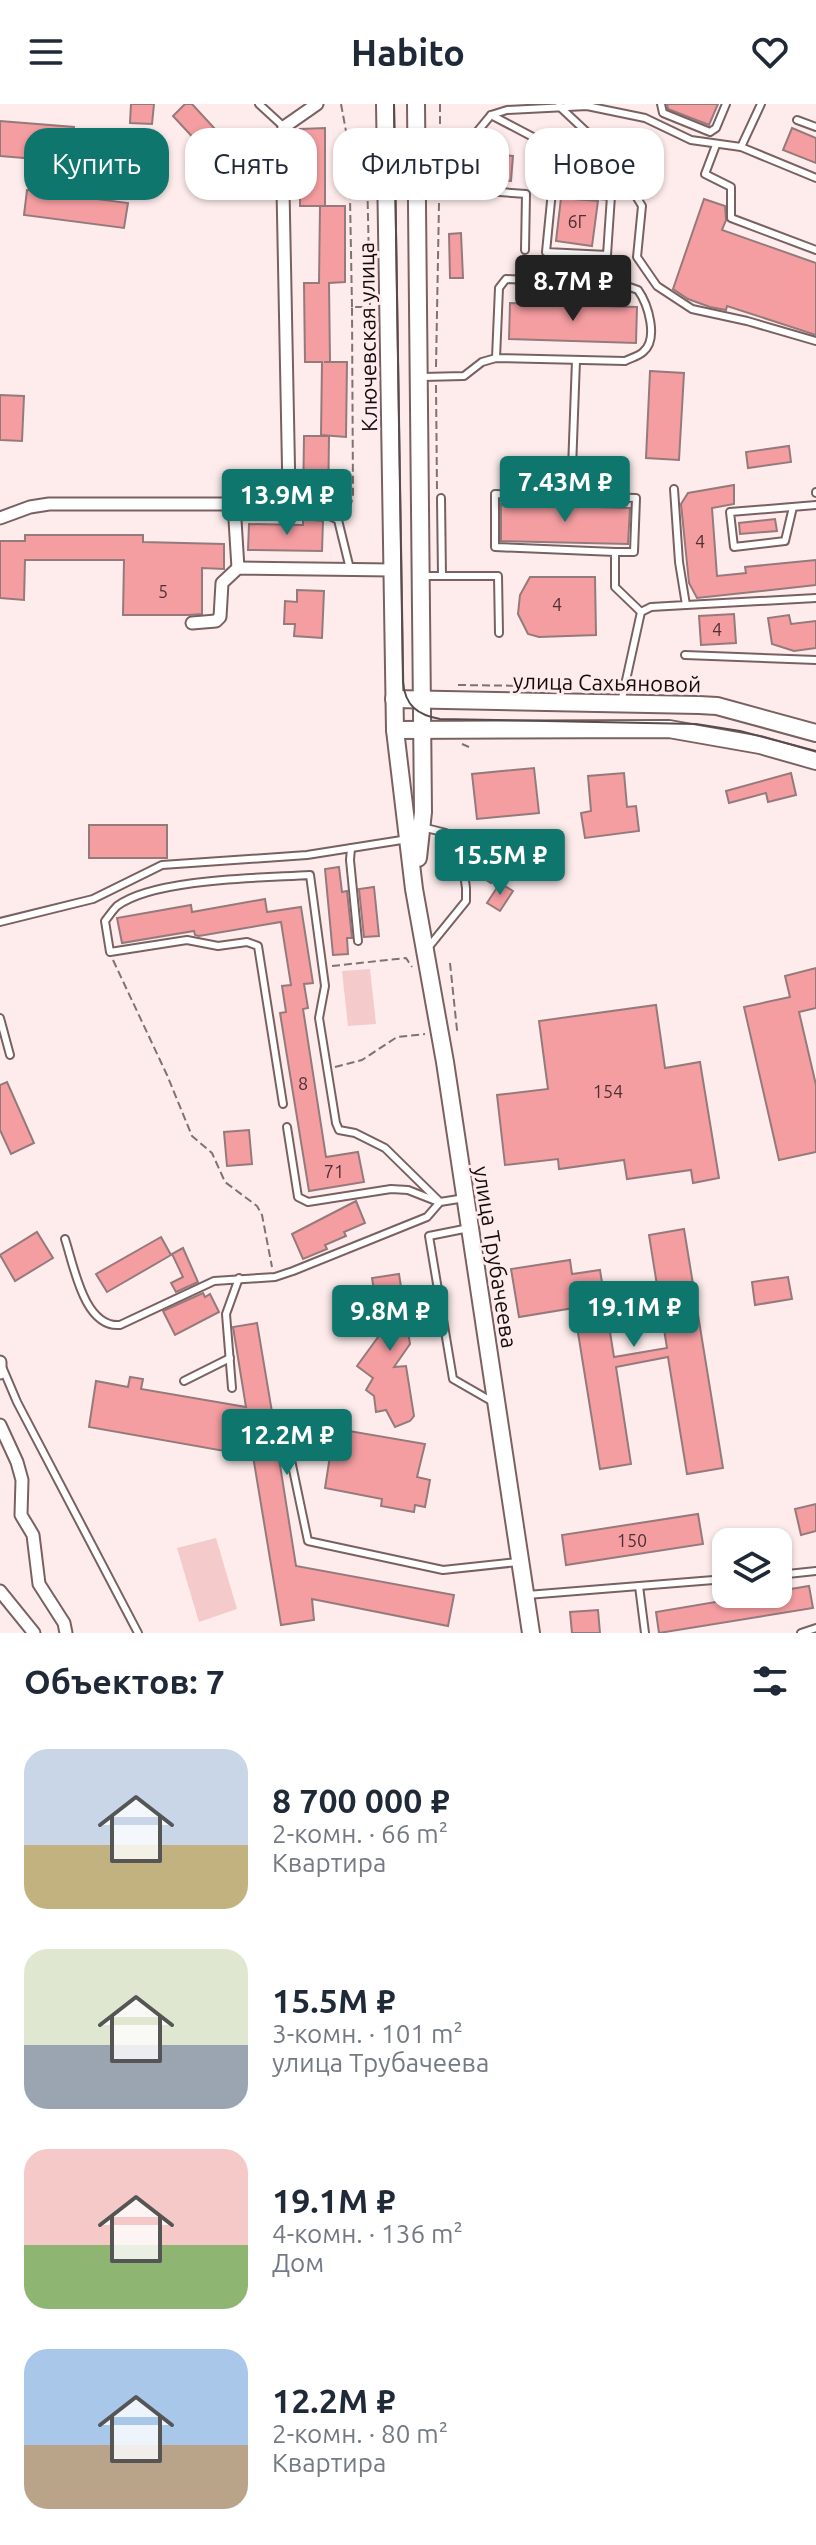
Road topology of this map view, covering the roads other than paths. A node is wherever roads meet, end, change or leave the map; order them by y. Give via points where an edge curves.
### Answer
1 (259, 104) edge
2 (317, 104) edge
3 (385, 104) edge
4 (416, 104) edge
5 (661, 104) edge
6 (726, 104) edge
7 (761, 104) edge
8 (559, 106) junction
9 (491, 115) junction
10 (797, 120) dead end
11 (284, 127) junction
12 (816, 127) edge
13 (416, 128) edge
14 (480, 128) edge
15 (525, 133) edge
16 (716, 145) junction
17 (741, 147) junction
18 (816, 178) edge
19 (552, 191) joint
20 (509, 193) edge
21 (416, 200) edge
22 (525, 250) dead end
23 (816, 250) edge
24 (816, 341) edge
25 (496, 358) junction
26 (576, 360) junction
27 (418, 377) junction
28 (674, 489) dead end
29 (571, 496) junction
30 (439, 501) road end
31 (278, 502) junction
32 (234, 504) junction
33 (816, 505) edge
34 (793, 507) junction
35 (0, 518) edge
36 (615, 552) junction
37 (238, 568) junction
38 (350, 569) junction
39 (392, 570) junction
40 (421, 576) junction
41 (442, 576) junction
42 (816, 598) edge
43 (686, 605) junction
44 (641, 612) junction
45 (192, 623) dead end
46 (499, 633) dead end
47 (685, 655) dead end
48 (816, 660) edge
49 (622, 695) junction
50 (422, 700) junction
51 (699, 705) junction
52 (395, 714) junction
53 (422, 731) junction
54 (695, 733) junction
55 (816, 733) edge
56 (816, 761) edge
57 (421, 826) junction
58 (408, 839) junction
59 (351, 848) junction
60 (414, 889) junction
61 (0, 922) edge
62 (358, 941) dead end
63 (425, 952) junction
64 (0, 1018) edge
65 (10, 1055) dead end
66 (283, 1104) dead end
67 (287, 1127) dead end
68 (465, 1198) junction
69 (440, 1202) junction
70 (469, 1228) junction
71 (65, 1239) dead end
72 (239, 1278) junction
73 (230, 1358) junction
74 (1, 1367) edge
75 (184, 1381) dead end
76 (232, 1388) dead end
77 (497, 1405) junction
78 (0, 1425) edge
79 (291, 1460) dead end
80 (521, 1562) junction
81 (816, 1571) edge
82 (792, 1574) edge
83 (712, 1580) edge
84 (639, 1586) junction
85 (0, 1591) edge
86 (527, 1595) junction
87 (816, 1628) edge
88 (34, 1633) edge
89 (66, 1633) edge
90 (138, 1633) edge
91 (531, 1633) edge
92 (645, 1633) edge
93 (801, 1633) edge

1 - 11 lane
2 - 11 street
3 - 39 main road, Ключевская улица
4 - 13 main road
5 - 6 lane via 663,113 710,132
7 - 17 lane
8 - 9 lane
8 - 16 lane via 617,111
8 - 24 lane via 610,154 642,206 637,257 657,286 692,309
9 - 14 lane
9 - 15 lane
10 - 12 lane
11 - 31 street via 289,492
16 - 17 lane
16 - 23 lane via 705,174 731,187 731,218
17 - 18 lane
19 - 19 lane via 546,252 607,255 611,196
20 - 22 lane via 526,194
21 - 27 main road
25 - 26 lane
25 - 26 lane via 499,288 506,279 638,290 648,309 650,343 643,353 625,361
25 - 27 lane via 464,376
26 - 29 lane
27 - 40 main road
28 - 43 lane
29 - 36 lane via 636,498 634,552
29 - 36 lane via 495,494 495,547
30 - 41 lane
31 - 32 street
31 - 38 lane via 293,513 331,516 340,526
32 - 35 street via 49,504
32 - 37 street
33 - 34 lane
34 - 34 lane via 730,512 734,547 785,541
36 - 44 lane via 615,587
37 - 38 street
37 - 45 street via 222,583 220,617
38 - 39 street
39 - 52 main road, Ключевская улица
40 - 41 lane
40 - 50 main road
41 - 46 lane via 498,576
42 - 43 lane
43 - 44 lane
44 - 49 lane
47 - 48 lane
49 - 50 main road, улица Сахьяновой
49 - 51 main road, улица Сахьяновой
50 - 52 main road, улица Сахьяновой
50 - 53 main road, улица Трубачеева
51 - 54 main road
51 - 55 main road, улица Сахьяновой
52 - 53 main road, улица Сахьяновой
52 - 58 main road, улица Трубачеева
53 - 54 main road, улица Сахьяновой
53 - 57 main road, улица Трубачеева
54 - 56 main road, улица Сахьяновой
57 - 60 main road, улица Трубачеева
57 - 63 lane via 446,833 460,845 466,888 466,901
58 - 59 lane
58 - 60 main road, улица Трубачеева
59 - 61 lane via 162,865 93,899
59 - 62 lane
60 - 63 main road, улица Трубачеева
63 - 68 main road, улица Трубачеева
64 - 65 lane
66 - 69 lane via 258,946 187,940 110,952 105,921 116,907 133,897 197,884 310,875 325,986 319,1018 339,1130 385,1148
67 - 69 lane via 298,1197 303,1201 391,1189
68 - 69 lane
68 - 70 main road, улица Трубачеева
69 - 72 lane via 427,1217 353,1249 275,1277
70 - 77 main road, улица Трубачеева
70 - 77 lane via 429,1236 453,1379
71 - 72 lane via 90,1309 111,1326 214,1281
72 - 73 lane via 226,1314
73 - 75 lane
73 - 76 lane
74 - 90 lane
77 - 80 main road, улица Трубачеева
78 - 89 street via 22,1480 21,1515 33,1535 39,1584
79 - 80 lane via 308,1541 443,1570
80 - 86 main road, улица Трубачеева
81 - 82 lane
83 - 84 lane
84 - 86 lane
84 - 92 lane
85 - 88 street
86 - 91 main road, улица Трубачеева
87 - 93 lane

